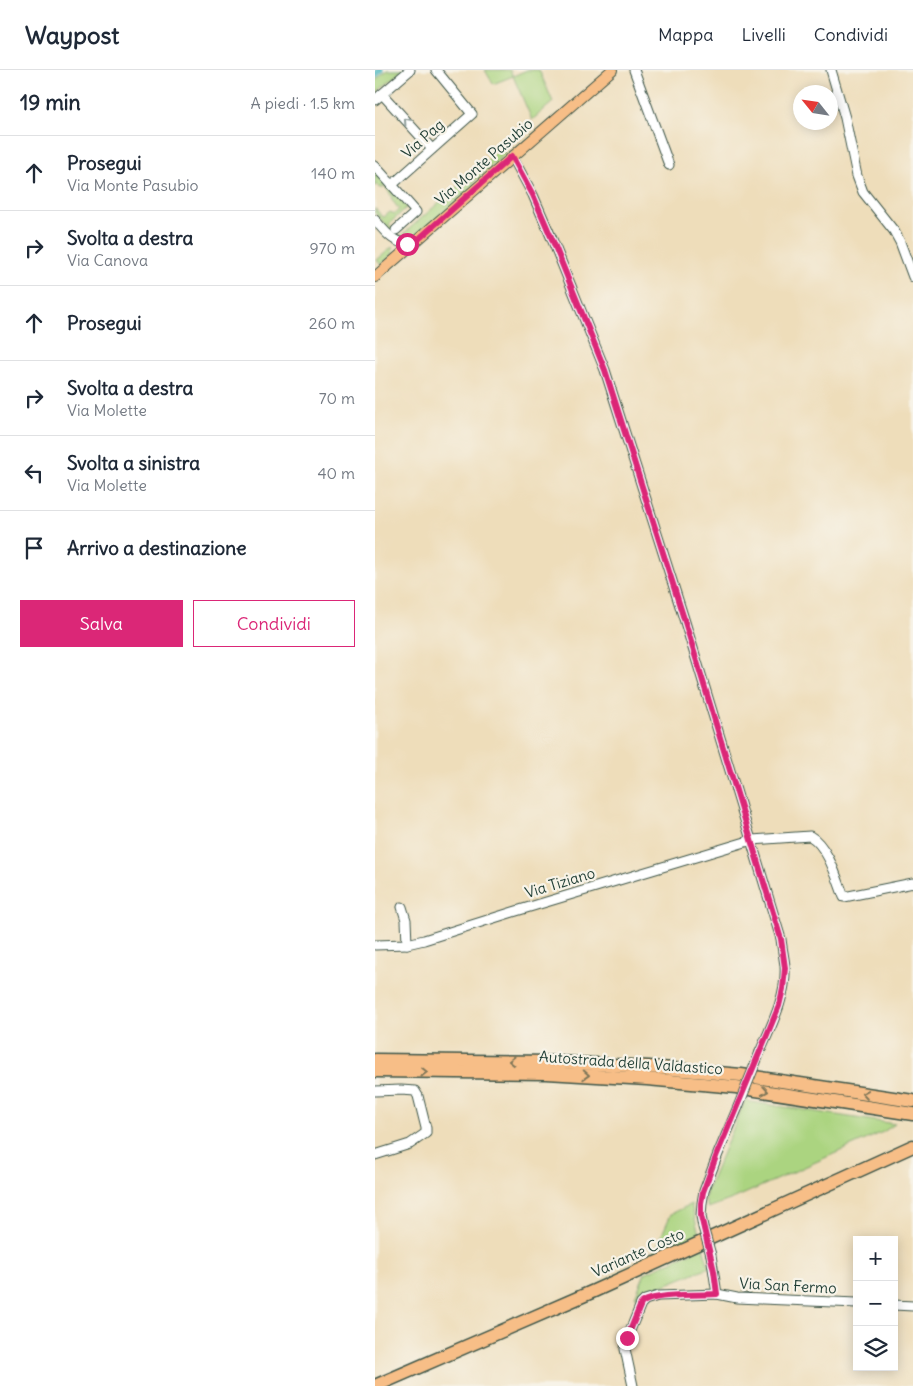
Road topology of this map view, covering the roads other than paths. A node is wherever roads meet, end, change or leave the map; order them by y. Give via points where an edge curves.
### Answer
1 (410, 70) edge
2 (436, 70) edge
3 (612, 70) edge
4 (634, 70) edge
5 (831, 70) edge
6 (382, 94) junction
7 (375, 100) edge
8 (432, 149) junction
9 (512, 156) junction
10 (669, 165) dead end
11 (375, 166) edge
12 (392, 184) junction
13 (375, 220) edge
14 (392, 233) junction
15 (412, 245) junction
16 (396, 259) junction
17 (375, 277) edge
18 (913, 277) edge
19 (752, 840) junction
20 (913, 883) edge
21 (401, 907) dead end
22 (407, 944) junction
23 (375, 945) edge
24 (375, 1060) edge
25 (375, 1072) edge
26 (375, 1091) edge
27 (913, 1101) edge
28 (913, 1114) edge
29 (913, 1146) edge
30 (375, 1155) edge
31 (717, 1294) junction
32 (853, 1304) edge
33 (898, 1305) edge
34 (913, 1306) edge
35 (375, 1386) edge
36 (633, 1386) edge

1 - 6 street
2 - 8 street, Via Pag via 473,114
3 - 9 main road, Via Monte Pasubio
4 - 10 street
5 - 18 street via 863,192 900,242
6 - 7 street
8 -> 6 street
8 - 12 street, Via Pag
9 - 15 main road, Via Monte Pasubio
9 - 19 street via 533,195 605,370
11 - 12 street
12 - 14 street via 416,212
13 - 14 street
14 - 15 street via 401,244
14 - 16 street
15 - 16 main road, Via Monte Pasubio
16 - 17 main road, Via Monte Pasubio
19 - 20 street, Via Tiziano via 810,836 826,854 844,897
19 - 22 street, Via Tiziano
19 - 31 street, bridge via 781,939 785,968 779,1006 703,1192 701,1216
21 - 22 street
22 - 23 street, Via Tiziano
27 -> 24 highway, Autostrada della Valdastico via 741,1075 649,1067 557,1062
25 -> 28 highway, Autostrada della Valdastico via 547,1073 647,1079 736,1087
26 - 30 street via 415,1091 419,1096 426,1133 411,1144
29 - 35 highway, Variante Costo
31 - 32 street, Via San Fermo via 737,1298
31 - 36 street, Via San Fermo via 659,1296 641,1304 625,1349
33 - 34 street

